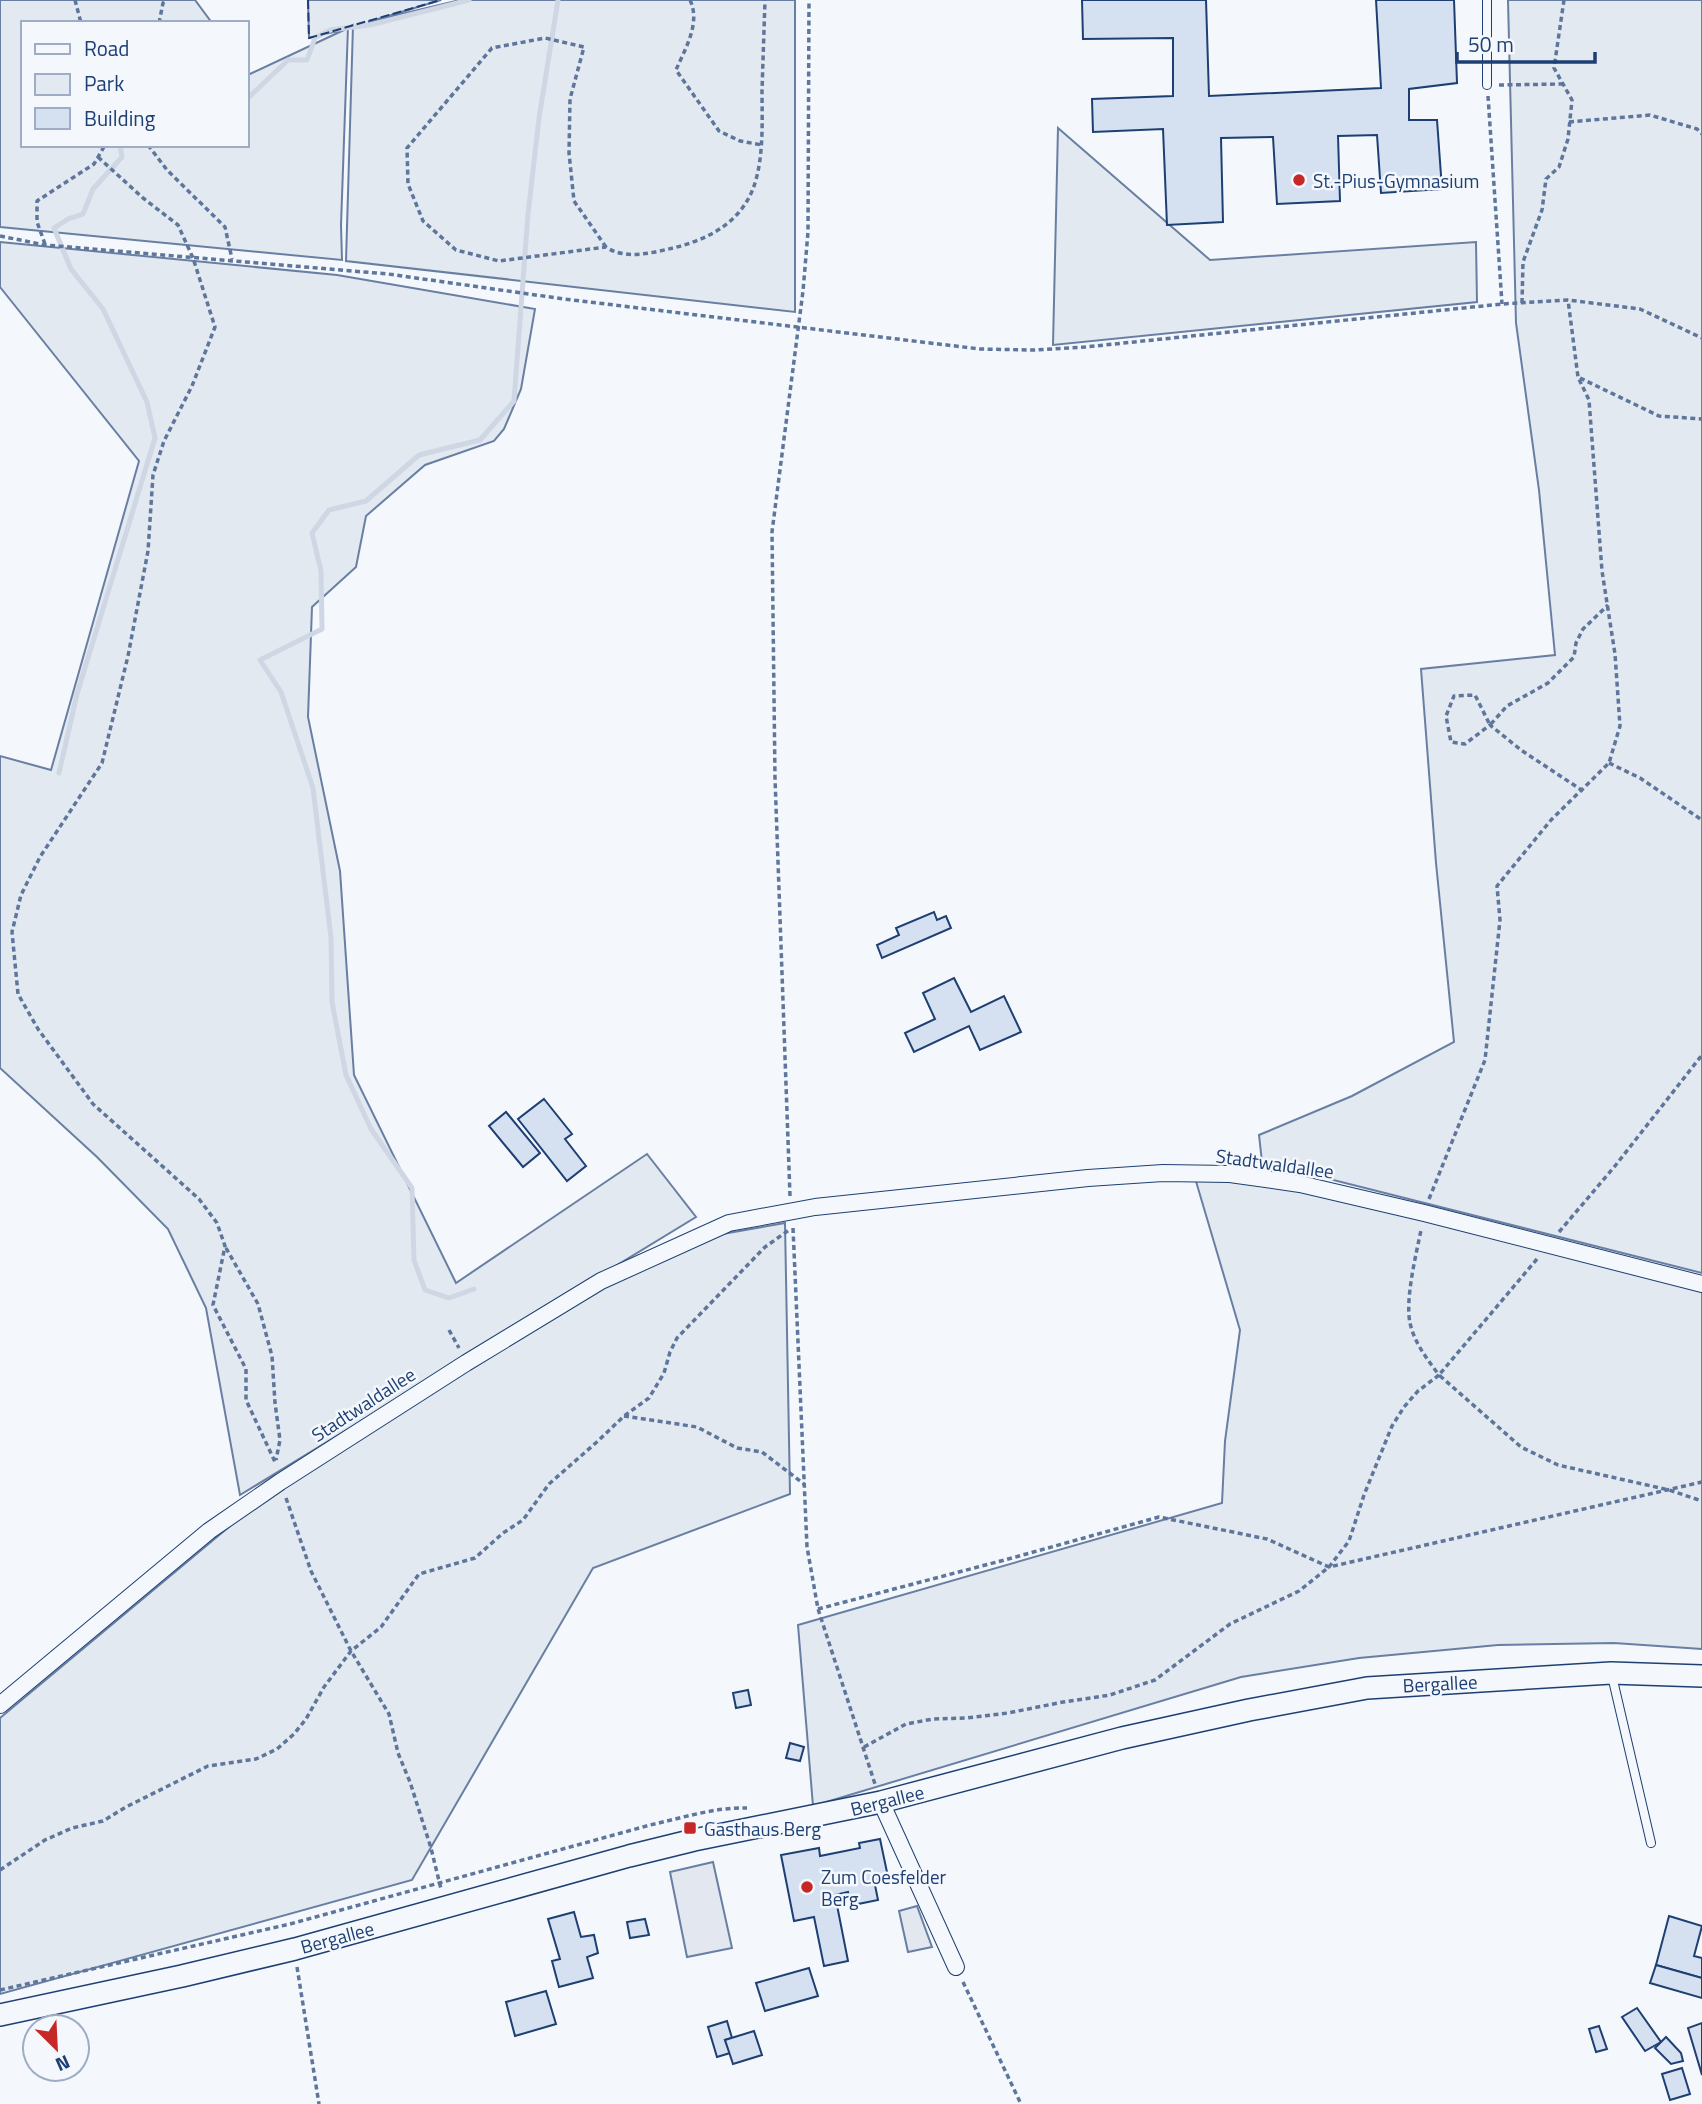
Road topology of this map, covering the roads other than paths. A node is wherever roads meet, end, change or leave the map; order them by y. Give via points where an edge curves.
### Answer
1 (1487, 0) edge
2 (1487, 85) road end
3 (1702, 1284) edge
4 (1611, 1673) junction
5 (1702, 1676) edge
6 (0, 1705) edge
7 (878, 1793) junction
8 (1651, 1843) dead end
9 (956, 1967) road end
10 (0, 2015) edge

1 - 2 lane
3 - 6 street, Stadtwaldallee via 1300,1184 1230,1174 1163,1173 915,1195 815,1207 792,1220 730,1223 601,1281 280,1482 209,1531
4 - 5 street, Bergallee
4 - 7 street, Bergallee via 1367,1688
4 - 8 lane
7 - 9 street
7 - 10 street, Bergallee via 295,1949

